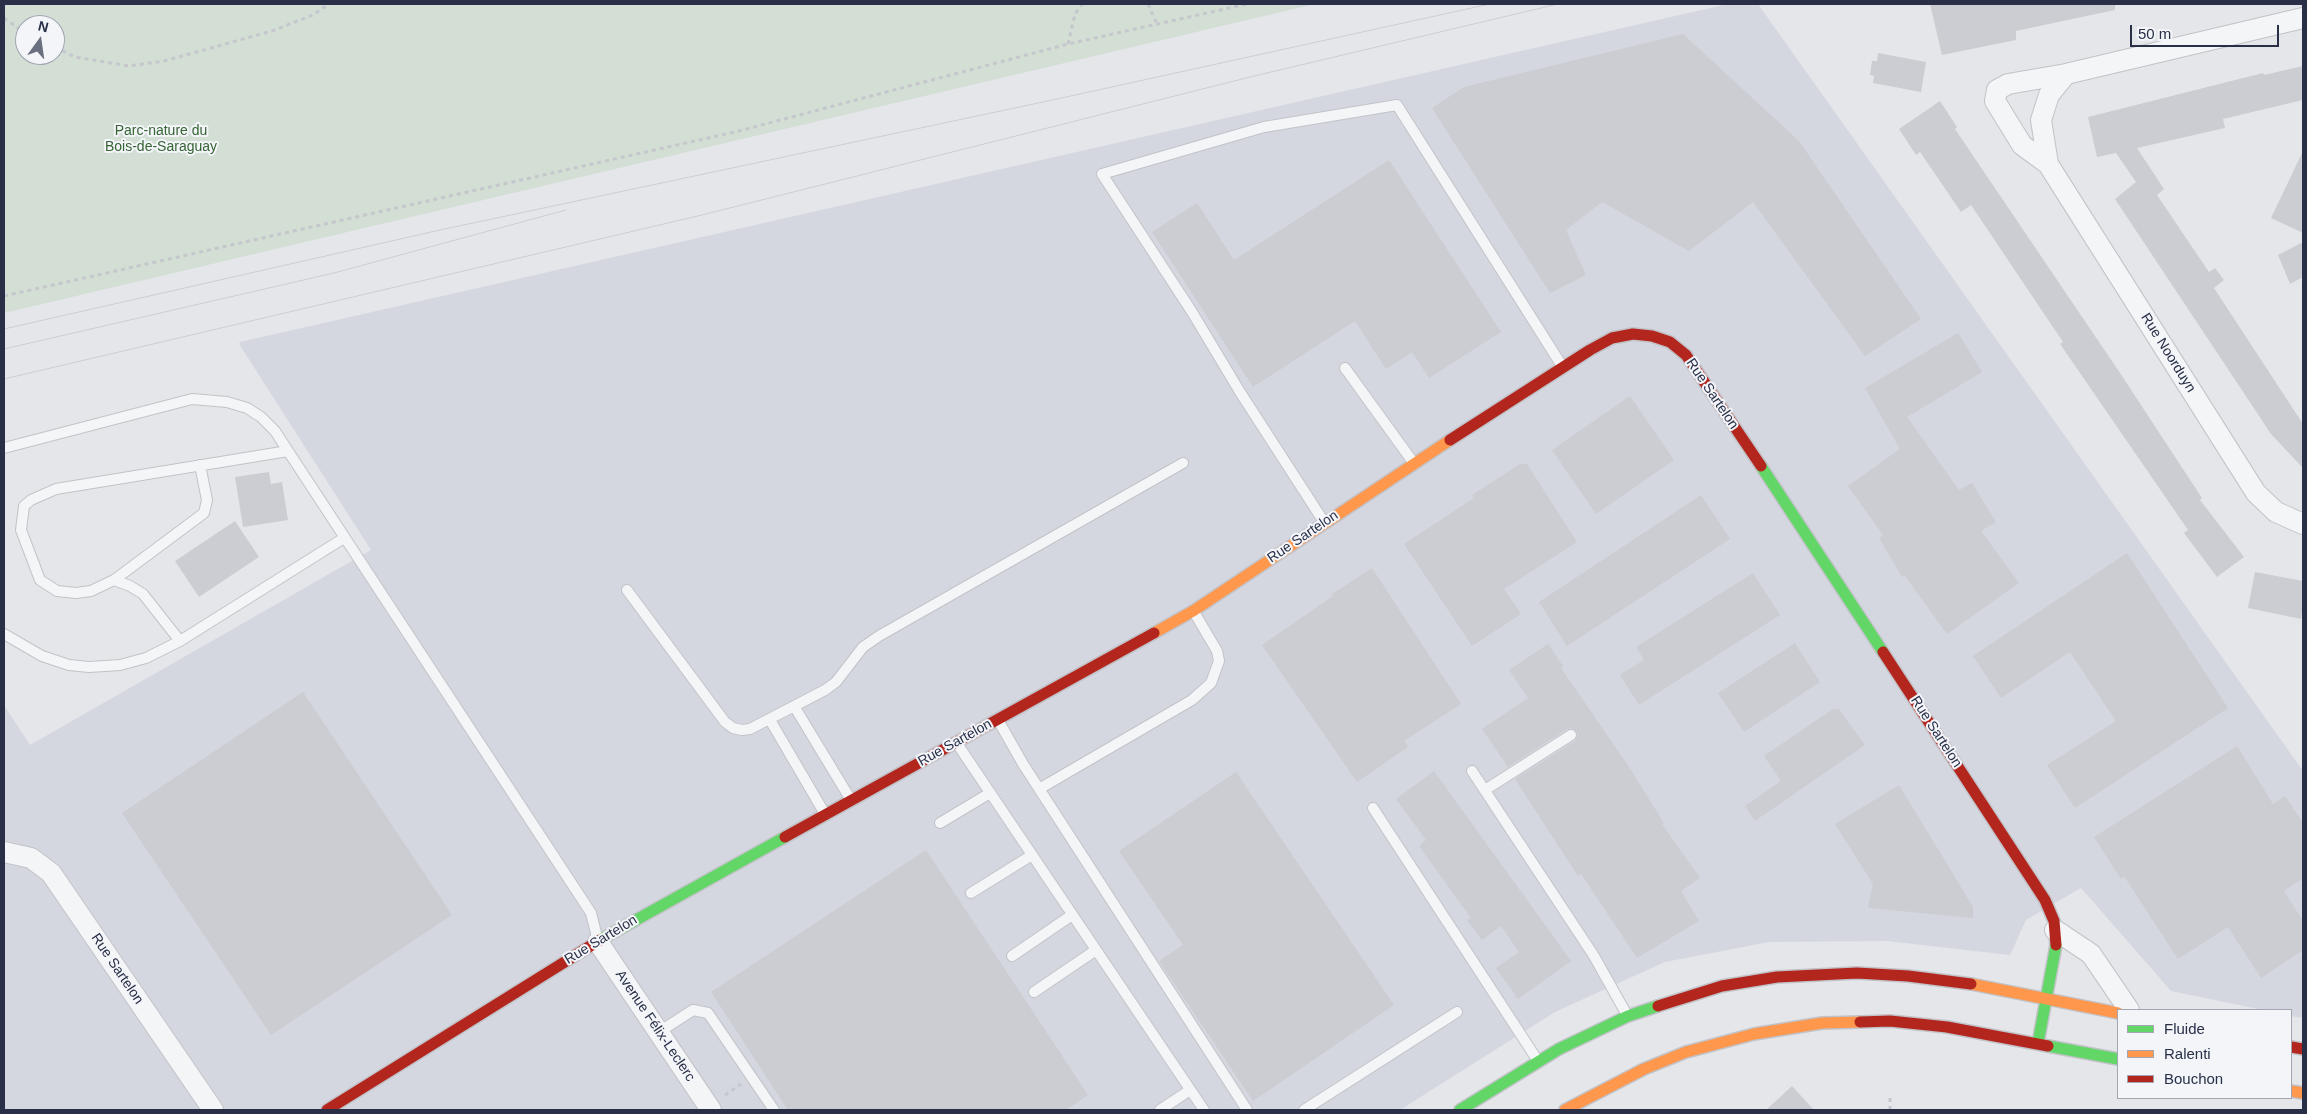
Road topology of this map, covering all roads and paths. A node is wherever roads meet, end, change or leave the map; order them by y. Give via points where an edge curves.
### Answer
1 (329, 4) edge
2 (1082, 4) edge
3 (1148, 4) edge
4 (1247, 4) edge
5 (4, 18) edge
6 (2303, 18) edge
7 (1157, 24) junction
8 (15, 26) edge
9 (1068, 44) junction
10 (65, 52) edge
11 (2066, 74) junction
12 (2048, 164) junction
13 (4, 296) edge
14 (1562, 367) junction
15 (1345, 368) dead end
16 (4, 448) edge
17 (288, 450) junction
18 (1182, 463) dead end
19 (1414, 463) junction
20 (200, 465) junction
21 (1324, 522) junction
22 (2303, 524) edge
23 (344, 538) junction
24 (114, 580) junction
25 (627, 590) dead end
26 (1193, 611) junction
27 (4, 634) edge
28 (180, 641) junction
29 (794, 706) junction
30 (997, 719) junction
31 (770, 720) junction
32 (1570, 735) dead end
33 (956, 742) junction
34 (1472, 771) dead end
35 (1039, 789) junction
36 (1485, 790) junction
37 (990, 793) junction
38 (851, 801) junction
39 (1373, 808) dead end
40 (826, 814) junction
41 (940, 823) dead end
42 (4, 852) edge
43 (1032, 855) junction
44 (971, 893) dead end
45 (1072, 915) junction
46 (2055, 930) junction
47 (598, 942) junction
48 (1096, 950) junction
49 (1012, 956) dead end
50 (1034, 992) dead end
51 (2046, 998) junction
52 (2128, 1009) edge
53 (1457, 1012) dead end
54 (2117, 1013) edge
55 (1628, 1016) junction
56 (658, 1032) junction
57 (2038, 1043) junction
58 (2117, 1059) edge
59 (1539, 1062) junction
60 (746, 1081) dead end
61 (1190, 1090) junction
62 (725, 1095) dead end
63 (1890, 1098) dead end
64 (213, 1110) edge
65 (327, 1110) edge
66 (711, 1110) edge
67 (774, 1110) edge
68 (1160, 1110) edge
69 (1204, 1110) edge
70 (1247, 1110) edge
71 (1304, 1110) edge
72 (1460, 1110) edge
73 (1565, 1110) edge
74 (1890, 1110) edge

1 - 10 path via 272,31 164,61 129,66 75,57
2 - 9 path via 1075,14
3 - 7 path
4 - 7 path
5 - 8 path
6 - 11 street, Rue Noorduyn
7 - 9 path
9 - 13 path via 734,132
11 - 12 street, Rue Noorduyn via 2049,95 2041,120
11 - 12 street, Rue Noorduyn via 2008,84 1997,90 1995,101 2022,145
12 - 22 street, Rue Noorduyn via 2256,493 2276,512
14 - 19 street, Rue Sartelon
14 - 21 lane via 1397,105 1264,127 1102,174
14 - 46 street, Rue Sartelon via 1602,342 1633,334 1661,338 1686,355 2038,886 2051,912
15 - 19 lane
16 - 17 lane via 192,399 227,402 247,408 268,424
17 - 20 lane
17 - 23 lane
18 - 29 lane via 879,636 863,647 836,682
19 - 21 street, Rue Sartelon
20 - 24 lane via 207,500 204,513
20 - 24 lane via 56,489 24,506 21,530 40,580 48,587 57,591 91,591
21 - 26 street, Rue Sartelon
23 - 28 lane
23 - 47 lane via 590,913
24 - 28 lane via 143,594
25 - 31 lane via 726,722 742,730
26 - 30 street, Rue Sartelon
26 - 35 lane via 1218,651 1219,661 1211,683 1192,700
27 - 28 lane via 42,656 89,668 120,666 146,658
29 - 31 lane
29 - 38 lane
30 - 33 street, Rue Sartelon
30 - 35 lane
31 - 40 lane
32 - 36 lane
33 - 37 lane
33 - 38 street, Rue Sartelon
34 - 36 lane
35 - 70 lane
36 - 55 lane via 1594,956
37 - 41 lane
37 - 43 lane
38 - 40 street, Rue Sartelon
39 - 59 lane
40 - 47 street, Rue Sartelon
42 - 64 street, Rue Sartelon via 31,858 51,873
43 - 44 lane
43 - 45 lane
45 - 48 lane
45 - 49 lane
46 - 51 street, Rue Sartelon via 2055,954
46 - 52 street via 2091,954
47 - 56 street, Avenue Félix-Leclerc
47 - 65 street, Rue Sartelon
48 - 50 lane
48 - 61 lane
51 - 54 street
51 - 55 street via 1934,978 1828,973 1722,986
51 - 57 street, Rue Sartelon
53 - 71 lane
55 - 59 street
56 - 66 street, Avenue Félix-Leclerc
56 - 67 lane via 693,1010 708,1012
57 - 58 street
57 - 73 street via 1908,1022 1803,1025 1707,1046 1663,1061
59 - 72 street
60 - 62 path
61 - 68 lane
61 - 69 lane
63 - 74 path

